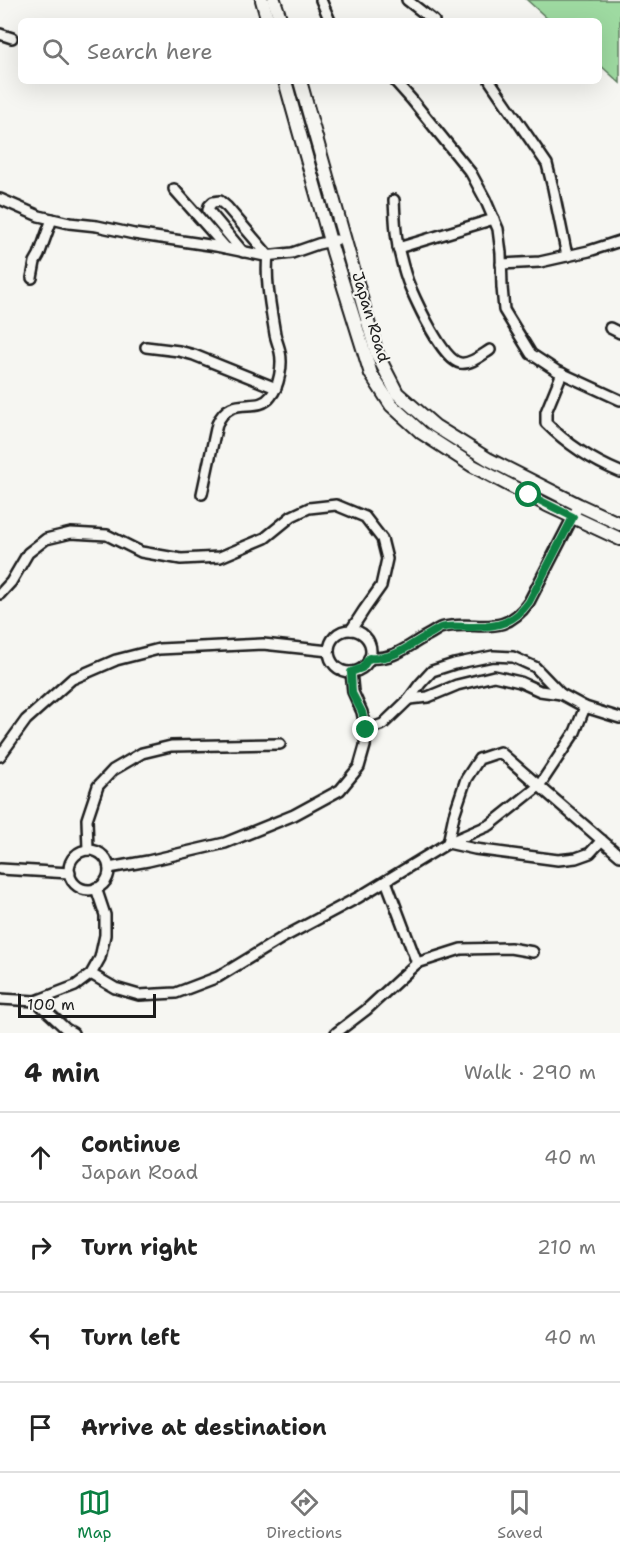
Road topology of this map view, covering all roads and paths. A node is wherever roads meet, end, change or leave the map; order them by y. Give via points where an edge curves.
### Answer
1 (262, 0) edge
2 (274, 0) edge
3 (321, 0) edge
4 (407, 0) edge
5 (267, 18) edge
6 (280, 18) edge
7 (329, 18) edge
8 (430, 18) edge
9 (0, 34) edge
10 (12, 38) dead end
11 (286, 84) edge
12 (301, 84) edge
13 (398, 84) edge
14 (492, 84) edge
15 (174, 189) dead end
16 (0, 199) edge
17 (394, 200) dead end
18 (52, 219) junction
19 (494, 219) junction
20 (344, 238) junction
21 (330, 241) junction
22 (620, 241) edge
23 (226, 248) junction
24 (398, 248) junction
25 (243, 252) junction
26 (268, 255) junction
27 (567, 256) junction
28 (501, 264) junction
29 (32, 278) dead end
30 (610, 328) dead end
31 (620, 333) edge
32 (146, 347) dead end
33 (490, 350) dead end
34 (562, 373) junction
35 (276, 388) junction
36 (620, 400) edge
37 (620, 472) edge
38 (202, 494) dead end
39 (579, 505) junction
40 (573, 517) junction
41 (620, 524) edge
42 (620, 539) edge
43 (0, 594) edge
44 (351, 630) junction
45 (329, 651) junction
46 (369, 658) junction
47 (351, 672) junction
48 (561, 694) junction
49 (409, 699) junction
50 (585, 707) junction
51 (619, 716) edge
52 (366, 730) junction
53 (280, 744) dead end
54 (0, 756) edge
55 (539, 786) junction
56 (602, 840) junction
57 (448, 843) junction
58 (88, 850) junction
59 (620, 856) edge
60 (109, 868) junction
61 (0, 869) edge
62 (69, 873) junction
63 (386, 881) junction
64 (96, 888) junction
65 (533, 952) dead end
66 (417, 963) junction
67 (91, 974) junction
68 (0, 999) edge
69 (36, 1001) junction
70 (73, 1033) edge
71 (336, 1033) edge

1 - 5 main road
2 - 6 main road
3 - 7 street
4 - 8 street
9 - 10 street
11 - 21 main road, Japan Road
12 - 20 main road, Japan Road
13 - 19 street via 471,173
14 - 27 street via 547,164
15 - 23 street
16 - 18 street
17 - 24 street
18 - 23 street
18 - 29 street
19 - 24 street
19 - 28 street
20 - 21 street
20 - 39 main road, Japan Road via 377,354 397,393 435,426 488,459
21 - 26 street via 292,253
21 - 40 main road, Japan Road via 371,374 391,405 422,433 473,466
22 - 27 street
23 - 25 street
24 - 33 street via 409,285 448,355 462,364
25 - 26 street
25 - 26 street via 208,210 213,202 220,201 227,207
26 - 35 street via 267,275 281,358
27 - 28 street
28 - 34 street via 504,310 531,354
30 - 31 street
32 - 35 street via 194,355
34 - 36 street
34 - 37 street via 546,412 546,423 580,452
35 - 38 street via 262,403 230,408 220,417
39 - 40 street
39 - 41 main road, Japan Road
40 - 42 main road, Japan Road
40 - 46 street via 521,613 498,625 439,628 402,652 386,658
43 - 44 street via 28,553 45,538 71,533 106,536 141,552 181,560 220,557 265,538 300,512 336,505 365,517 382,539 387,559 381,586
44 - 45 street via 333,638
44 - 46 street via 367,640
45 - 47 street via 333,664
45 - 54 street via 263,644 159,649 116,660 72,679 26,720
46 - 47 street via 362,668
47 - 52 street via 352,693
48 - 49 street via 540,692 494,676 428,697
48 - 49 street via 535,667 513,657 493,656 432,671
48 - 50 street
49 - 52 street via 383,724
50 - 51 street
50 - 55 street via 575,732
52 - 60 street via 360,767 340,790 294,815 225,843
53 - 58 street via 171,746 142,753 113,770 98,786 87,819
55 - 56 street
55 - 57 street via 490,825
55 - 57 street via 500,752 478,759 466,779
56 - 57 street via 590,853 558,860
56 - 59 street
57 - 63 street
58 - 60 street via 104,857
58 - 62 street via 72,860
60 - 64 street via 106,880
61 - 62 street
62 - 64 street via 82,888
63 - 66 street
63 - 67 street via 218,977 176,993 139,995 115,988
64 - 67 street via 105,915 105,935 100,958
65 - 66 street via 510,948 461,949
66 - 71 street
67 - 69 street via 75,986
68 - 69 street
69 - 70 street

